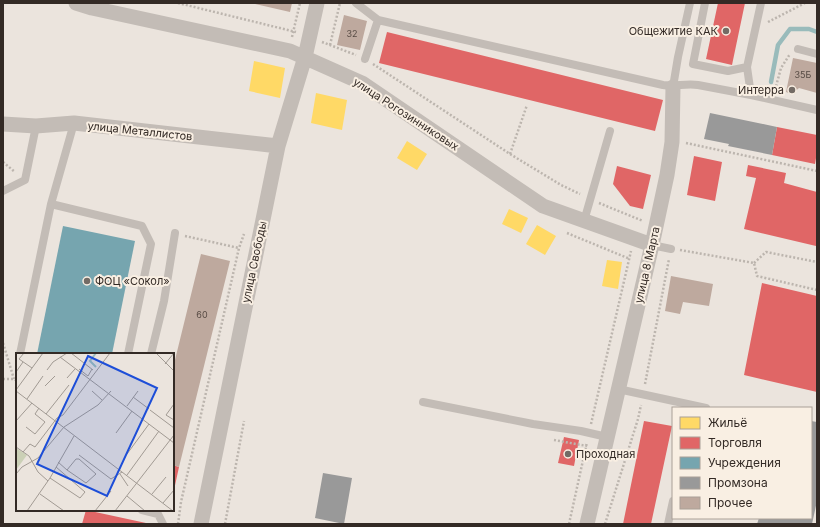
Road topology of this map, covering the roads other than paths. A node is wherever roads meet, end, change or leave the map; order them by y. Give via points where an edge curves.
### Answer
1 (76, 3) edge
2 (317, 3) edge
3 (356, 3) edge
4 (690, 3) edge
5 (705, 3) edge
6 (761, 3) edge
7 (378, 20) junction
8 (798, 49) road end
9 (817, 54) edge
10 (305, 57) junction
11 (365, 59) dead end
12 (747, 66) junction
13 (673, 87) junction
14 (751, 95) junction
15 (817, 110) edge
16 (74, 123) junction
17 (3, 124) edge
18 (36, 126) junction
19 (610, 131) dead end
20 (278, 146) junction
21 (3, 191) edge
22 (51, 204) junction
23 (584, 222) junction
24 (175, 233) road end
25 (652, 245) junction
26 (671, 249) road end
27 (20, 353) edge
28 (128, 353) edge
29 (151, 353) edge
30 (618, 389) junction
31 (423, 402) dead end
32 (694, 406) edge
33 (607, 437) junction
34 (672, 506) edge
35 (146, 511) edge
36 (163, 524) edge
37 (201, 524) edge
38 (587, 524) edge
39 (668, 524) edge

1 - 10 street, улица Рогозинниковых via 290,51
2 - 10 street, улица Свободы
3 - 7 lane
4 - 13 lane, улица 8 Марта
5 - 12 lane via 693,64 728,71
6 - 12 lane
7 - 11 lane
7 - 13 lane
8 - 9 lane
10 - 20 street, улица Свободы
10 - 23 street, улица Рогозинниковых via 362,83 543,206
12 - 14 lane
13 - 14 lane via 690,84
13 - 25 street, улица 8 Марта via 672,142
14 - 15 lane
16 - 18 street, улица Металлистов
16 - 20 street, улица Металлистов
16 - 22 lane
17 - 18 street, улица Металлистов
18 - 21 lane via 25,180
19 - 23 lane
20 - 37 street, улица Свободы
22 - 27 lane
22 - 28 lane via 142,226 150,244
23 - 25 street, улица Рогозинниковых
24 - 29 lane via 164,301
25 - 26 lane
25 - 30 street, улица 8 Марта
30 - 32 lane
30 - 33 street, улица 8 Марта
31 - 33 lane
33 - 38 street, улица 8 Марта
34 - 39 lane
35 - 36 lane via 158,514

